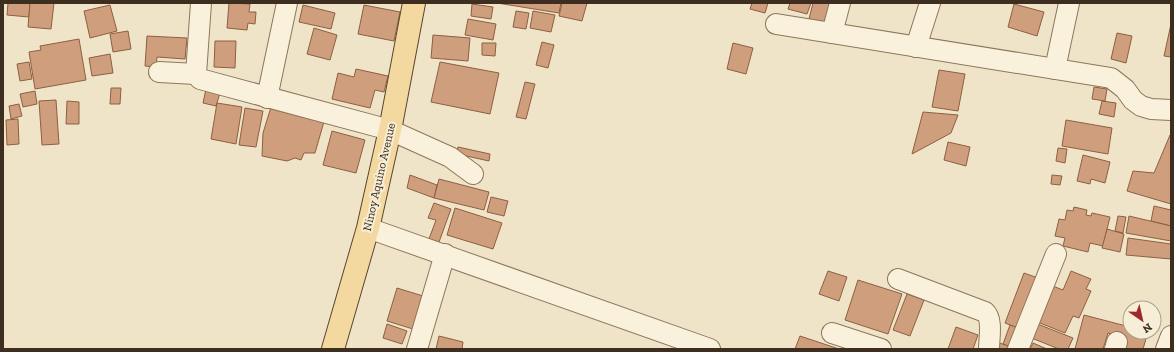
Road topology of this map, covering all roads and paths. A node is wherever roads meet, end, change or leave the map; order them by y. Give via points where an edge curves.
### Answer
1 (201, 3) edge
2 (287, 3) edge
3 (414, 3) edge
4 (840, 3) edge
5 (930, 3) edge
6 (1069, 3) edge
7 (776, 24) dead end
8 (832, 33) junction
9 (916, 47) junction
10 (1055, 69) junction
11 (158, 72) dead end
12 (196, 74) junction
13 (267, 98) junction
14 (1171, 110) edge
15 (390, 130) junction
16 (473, 174) dead end
17 (368, 228) junction
18 (445, 254) junction
19 (1056, 254) dead end
20 (898, 279) dead end
21 (832, 333) dead end
22 (1171, 336) edge
23 (706, 348) edge
24 (334, 349) edge
25 (417, 349) edge
26 (881, 349) edge
27 (989, 349) edge
28 (1018, 349) edge
29 (1166, 349) edge

1 - 12 street
2 - 13 street
3 - 15 main road, Ninoy Aquino Avenue
4 - 8 street
5 - 9 street
6 - 10 street
7 - 8 street
8 - 9 street
9 - 10 street
10 - 14 street via 1111,78 1140,106
11 - 12 street
12 - 13 street via 200,79
13 - 15 street
15 - 16 street via 450,156
15 - 17 main road, Ninoy Aquino Avenue
17 - 18 street
17 - 24 main road, Ninoy Aquino Avenue
18 - 23 street
18 - 25 street
19 - 28 street
20 - 27 street via 987,313 990,321
21 - 26 street
22 - 29 street

